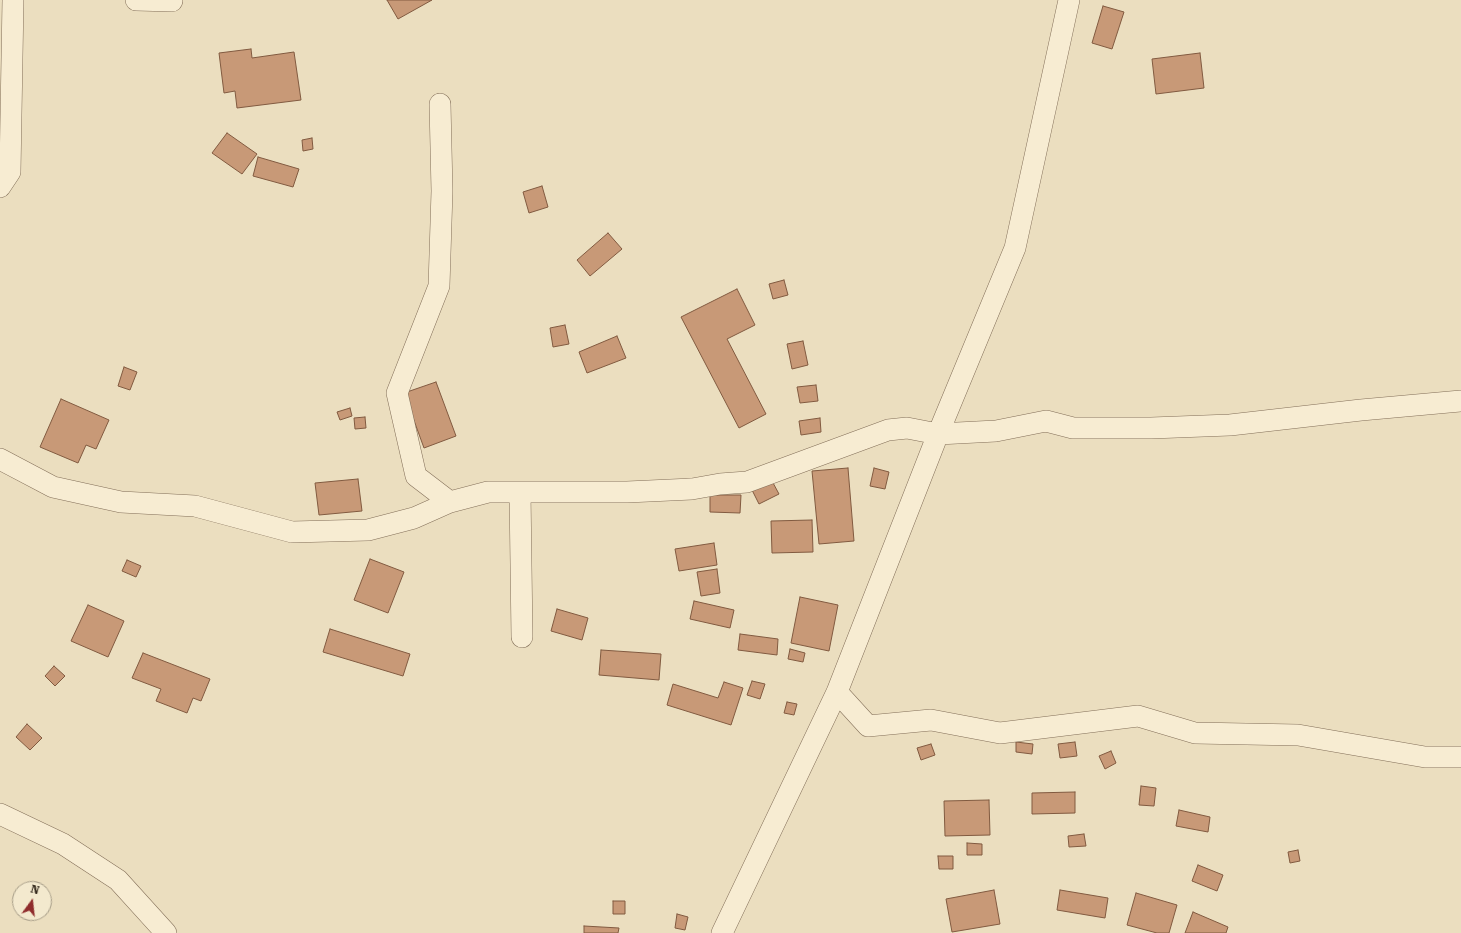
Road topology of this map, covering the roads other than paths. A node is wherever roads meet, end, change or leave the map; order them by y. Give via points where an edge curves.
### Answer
1 (14, 0) edge
2 (136, 0) edge
3 (1069, 0) edge
4 (172, 1) edge
5 (440, 104) dead end
6 (0, 187) edge
7 (1461, 401) edge
8 (938, 434) junction
9 (0, 459) edge
10 (520, 492) junction
11 (450, 502) junction
12 (522, 637) dead end
13 (837, 692) junction
14 (1461, 757) edge
15 (0, 814) edge
16 (166, 933) edge
17 (722, 933) edge

1 - 6 street via 10,172
2 - 4 street
3 - 8 street via 1015,248
5 - 11 street via 442,191 439,286 396,393 416,476
7 - 8 street via 1230,425 1073,428 1046,421 996,432
8 - 10 street via 906,428 888,430 747,482 626,492
8 - 13 street
9 - 11 street via 53,487 121,502 196,506 292,532 368,530 414,518
10 - 11 street via 488,492
10 - 12 street
13 - 14 street via 868,726 932,720 1000,733 1138,716 1195,733 1298,735 1425,757
13 - 17 street
15 - 16 street via 63,844 118,880

